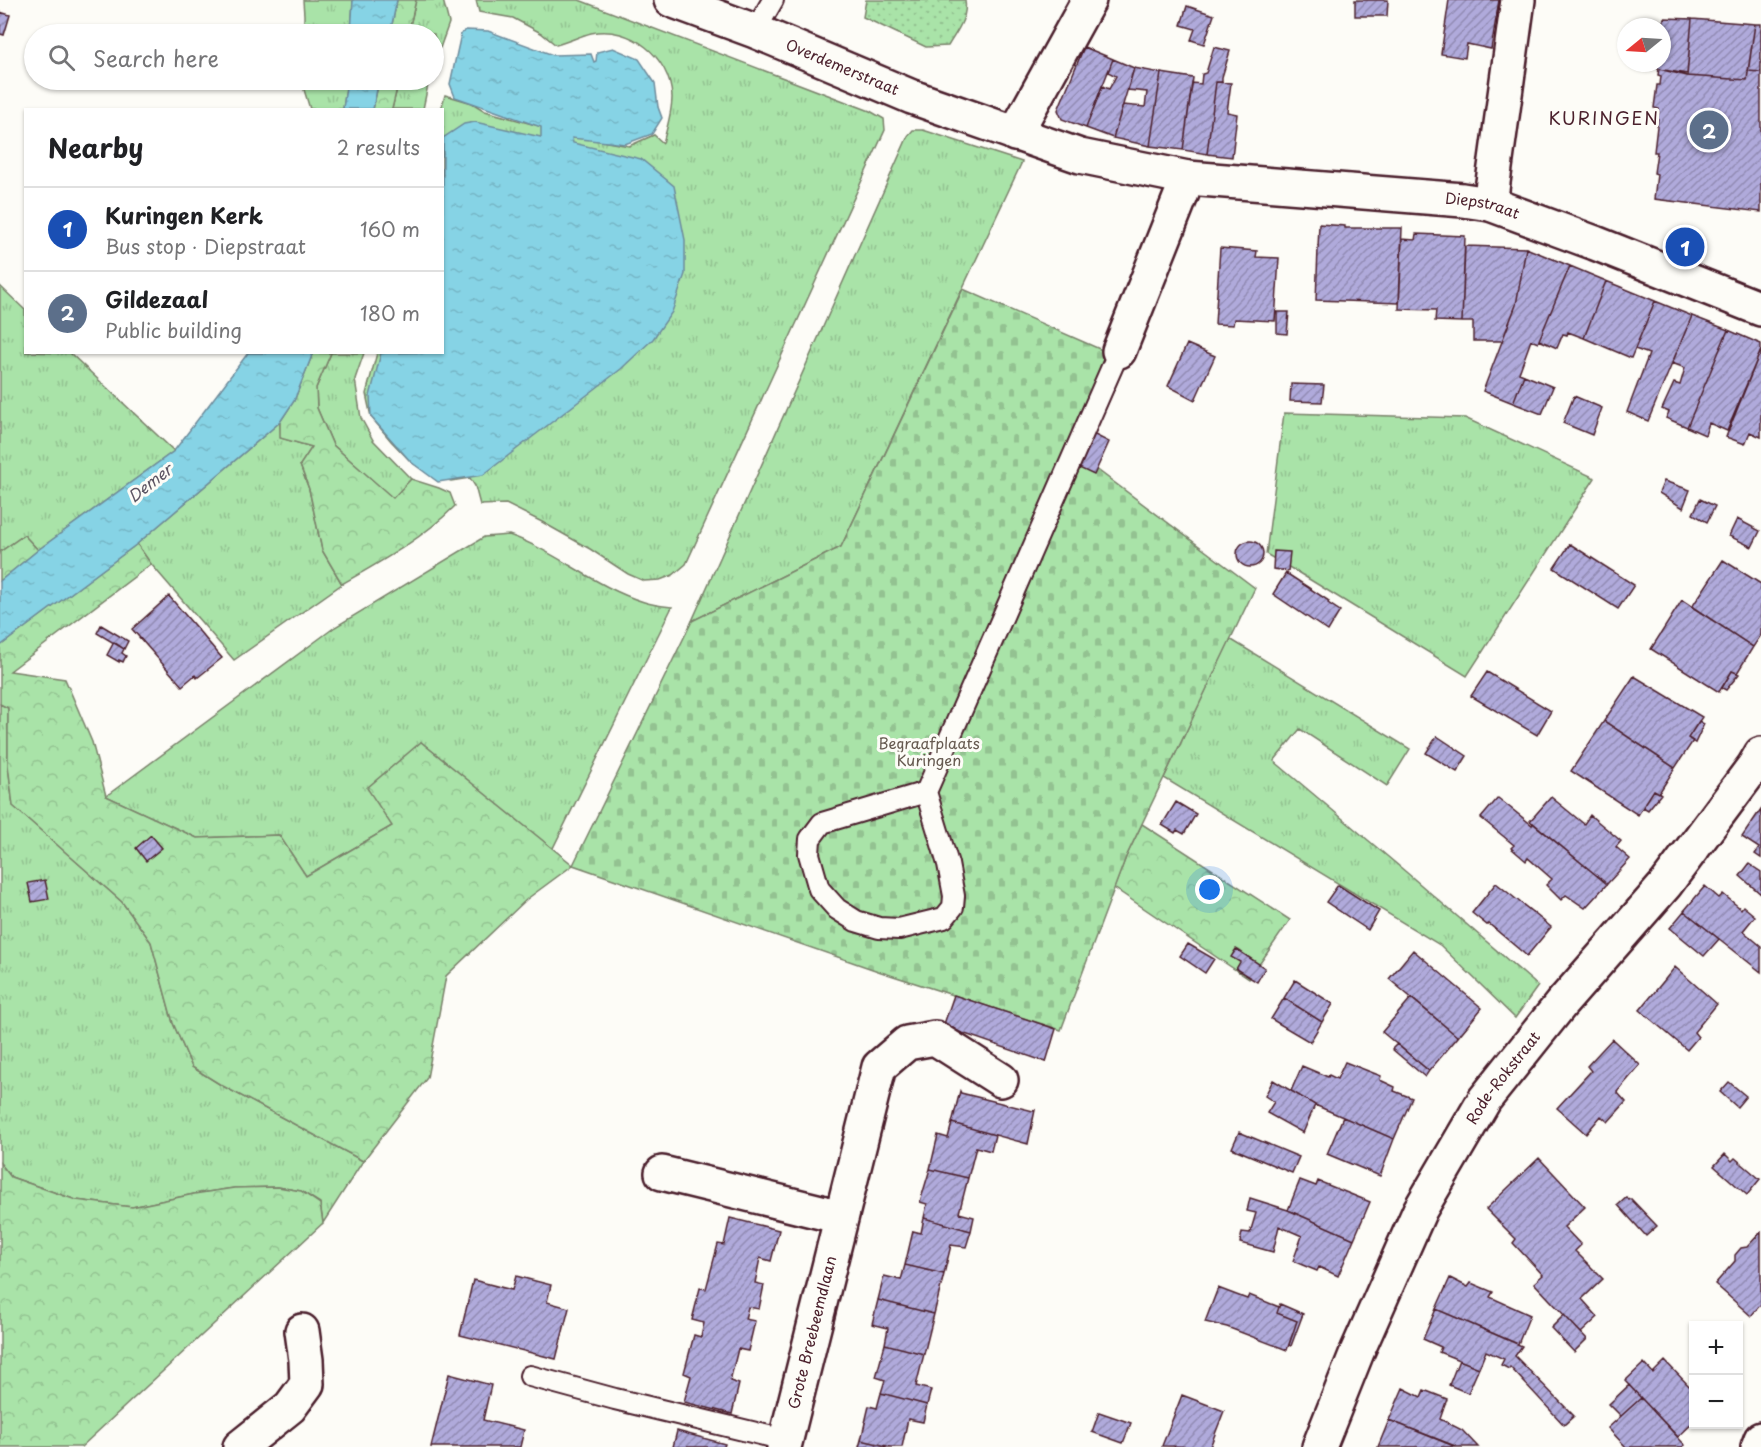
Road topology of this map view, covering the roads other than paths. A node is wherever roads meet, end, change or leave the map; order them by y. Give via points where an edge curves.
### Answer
1 (670, 0) edge
2 (773, 0) edge
3 (1089, 0) edge
4 (1518, 0) edge
5 (755, 31) junction
6 (1015, 134) junction
7 (1188, 178) junction
8 (1490, 204) junction
9 (1761, 309) edge
10 (1119, 351) joint
11 (1761, 754) edge
12 (926, 792) junction
13 (1001, 1080) dead end
14 (662, 1173) dead end
15 (842, 1217) junction
16 (302, 1332) dead end
17 (530, 1376) dead end
18 (1761, 1439) edge
19 (784, 1443) edge
20 (240, 1447) edge
21 (1319, 1447) edge
22 (1758, 1447) edge

1 - 5 street, Overdemerstraat
2 - 5 lane
3 - 6 street
4 - 8 street
5 - 6 street, Overdemerstraat via 912,97
6 - 7 street, Diepstraat via 1080,156
7 - 8 street, Diepstraat
7 - 10 street
8 - 9 street, Diepstraat
10 - 12 lane
11 - 21 street, Rode-Rokstraat via 1666,884 1561,1004 1485,1099 1420,1210
12 - 12 lane via 822,823 810,838 809,854 819,889 837,909 856,921 899,929 944,918 953,907 948,864
13 - 15 street, Grote Breebeemdlaan via 936,1038 907,1043 879,1067
14 - 15 street
15 - 19 street, Grote Breebeemdlaan
16 - 20 street via 307,1384 290,1407
17 - 19 lane
18 - 22 street

